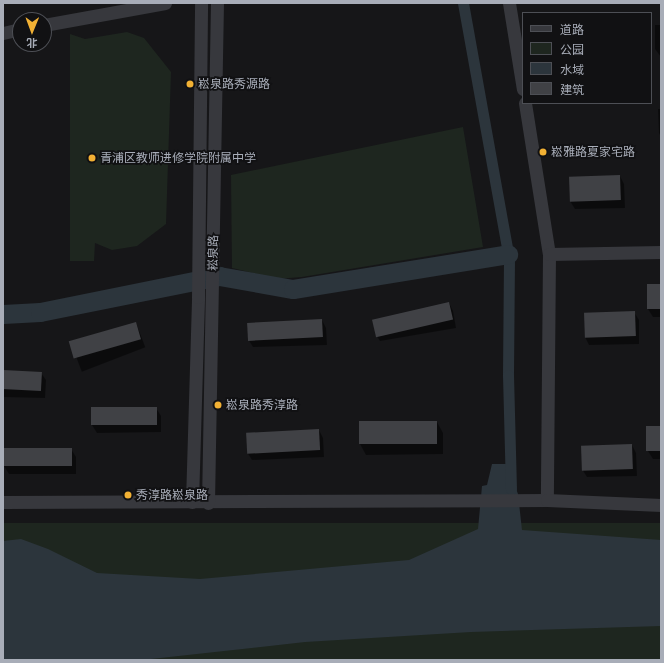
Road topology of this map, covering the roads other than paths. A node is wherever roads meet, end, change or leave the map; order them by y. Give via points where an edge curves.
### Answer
1 (165, 3) edge
2 (200, 3) edge
3 (217, 3) edge
4 (509, 3) edge
5 (52, 24) edge
6 (522, 84) edge
7 (525, 104) edge
8 (661, 252) edge
9 (549, 254) junction
10 (547, 500) junction
11 (3, 502) edge
12 (192, 502) junction
13 (208, 503) junction
14 (661, 505) edge

1 - 5 street
2 - 12 street, 崧泉路 via 198,297
3 - 13 street, 崧泉路
4 - 6 street
7 - 9 street
8 - 9 street
9 - 10 street
10 - 13 street
10 - 14 street
11 - 12 street
12 - 13 street

